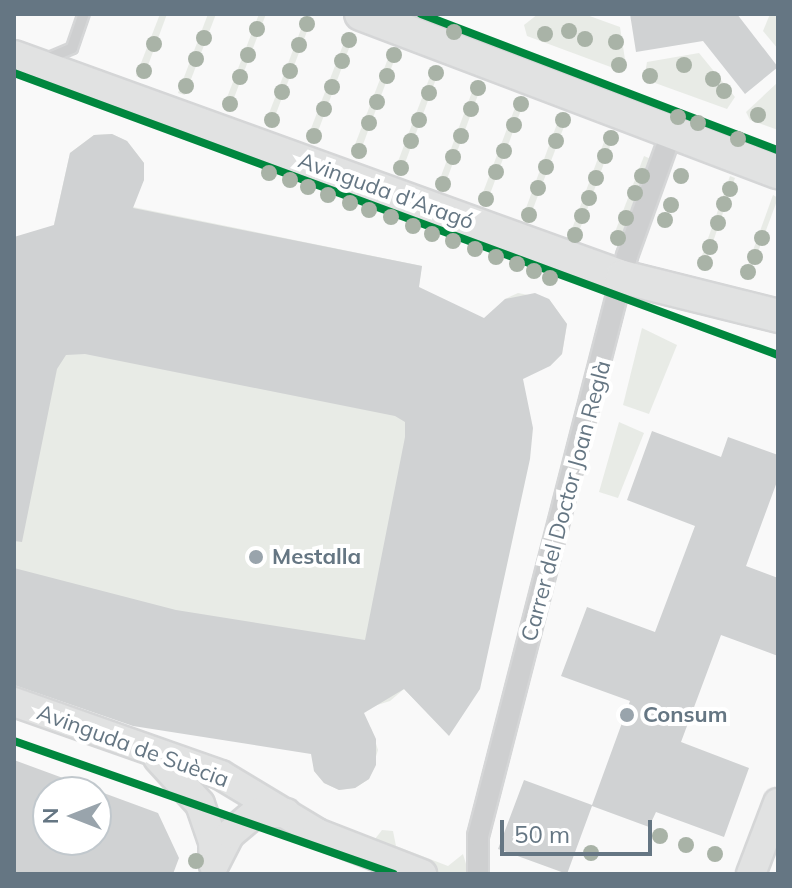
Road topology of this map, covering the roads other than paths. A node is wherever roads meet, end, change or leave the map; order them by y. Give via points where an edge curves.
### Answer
1 (84, 14) edge
2 (361, 14) edge
3 (15, 58) edge
4 (672, 131) junction
5 (778, 172) edge
6 (622, 277) junction
7 (772, 312) edge
8 (14, 702) edge
9 (154, 755) junction
10 (778, 803) edge
11 (286, 813) junction
12 (212, 870) edge
13 (422, 874) edge
14 (478, 874) edge
15 (751, 874) edge

1 - 3 lane, Avinguda d'Aragó via 72,48 57,58
2 - 4 main road
3 - 6 main road, Avinguda d'Aragó
4 - 5 main road
4 - 6 street, Carrer del Doctor Joan Reglà
6 - 7 main road, Avinguda d'Aragó
6 - 14 street, Carrer del Doctor Joan Reglà via 478,836
8 - 9 street, Avinguda de Suècia
9 - 11 street, Avinguda de Suècia via 221,775
9 - 12 street via 200,804 213,841
10 - 15 street
11 - 12 street via 255,813 230,834
11 - 13 street, Avinguda de Suècia via 317,833

